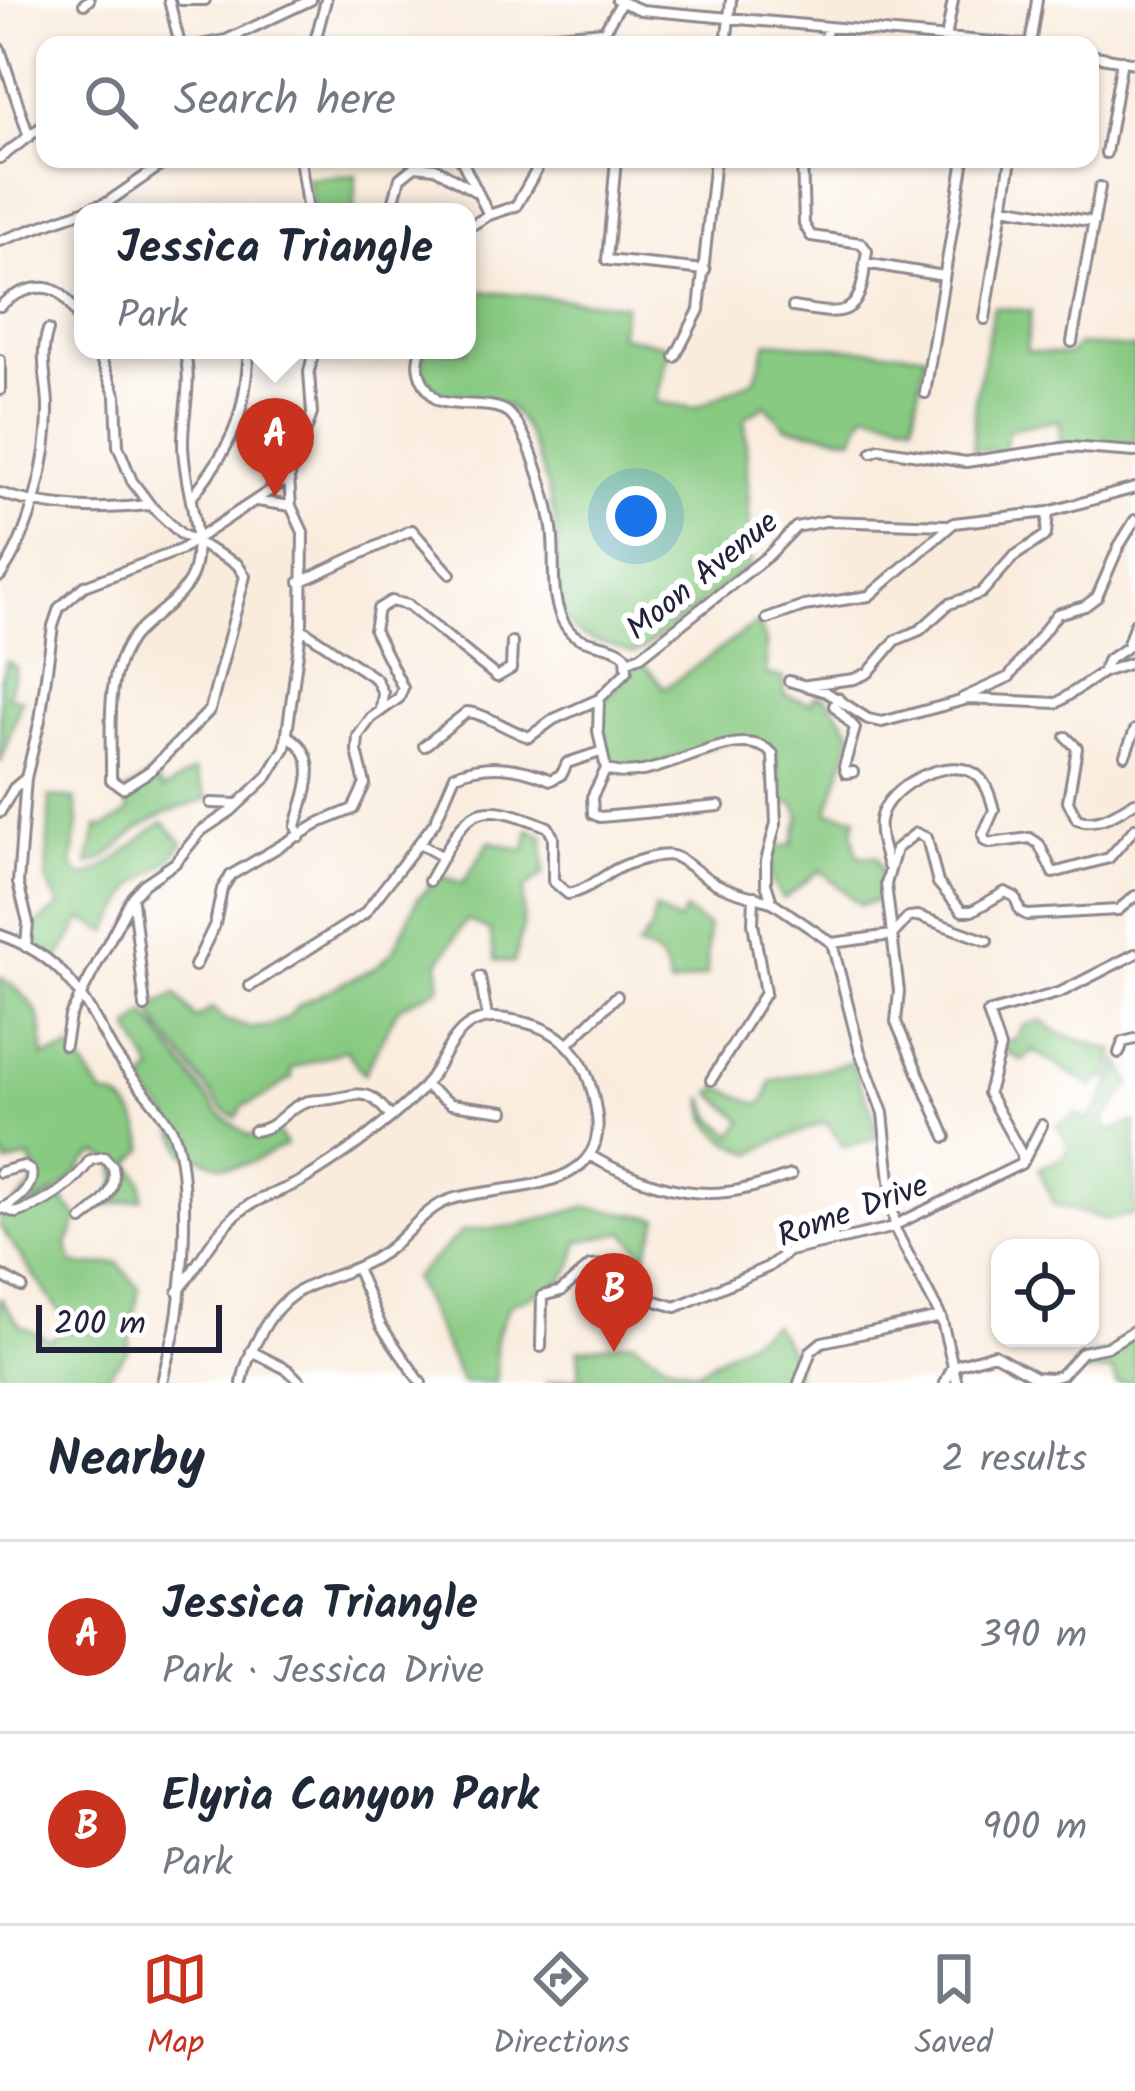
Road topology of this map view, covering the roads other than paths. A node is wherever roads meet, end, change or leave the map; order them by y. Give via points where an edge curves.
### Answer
1 (169, 0) edge
2 (181, 0) edge
3 (205, 0) edge
4 (310, 0) edge
5 (326, 0) edge
6 (682, 0) edge
7 (731, 0) edge
8 (953, 0) edge
9 (1037, 0) edge
10 (619, 2) edge
11 (680, 14) junction
12 (729, 17) junction
13 (827, 27) junction
14 (178, 36) edge
15 (234, 36) edge
16 (316, 36) edge
17 (544, 36) edge
18 (727, 36) edge
19 (826, 36) edge
20 (924, 36) edge
21 (946, 36) edge
22 (1030, 36) edge
23 (0, 49) edge
24 (1099, 56) edge
25 (1122, 60) junction
26 (1135, 63) edge
27 (36, 131) edge
28 (29, 136) junction
29 (1106, 153) dead end
30 (0, 158) edge
31 (157, 168) edge
32 (301, 168) edge
33 (412, 168) edge
34 (435, 168) edge
35 (466, 168) edge
36 (615, 168) edge
37 (715, 168) edge
38 (802, 168) edge
39 (962, 168) edge
40 (1010, 168) edge
41 (536, 171) dead end
42 (1100, 187) dead end
43 (478, 193) junction
44 (105, 203) edge
45 (307, 203) edge
46 (394, 203) edge
47 (1003, 207) junction
48 (74, 214) edge
49 (489, 214) junction
50 (476, 222) edge
51 (1094, 222) junction
52 (0, 241) edge
53 (865, 263) junction
54 (705, 270) junction
55 (944, 276) junction
56 (0, 306) edge
57 (794, 307) dead end
58 (74, 314) edge
59 (985, 319) dead end
60 (48, 330) dead end
61 (1072, 341) dead end
62 (675, 357) dead end
63 (101, 359) edge
64 (185, 359) edge
65 (248, 359) edge
66 (312, 359) edge
67 (418, 359) edge
68 (0, 360) edge
69 (0, 390) edge
70 (925, 393) dead end
71 (872, 452) dead end
72 (1135, 452) edge
73 (289, 478) junction
74 (1135, 488) edge
75 (0, 493) edge
76 (191, 498) junction
77 (32, 501) junction
78 (257, 502) junction
79 (150, 505) junction
80 (291, 506) junction
81 (1048, 512) junction
82 (1135, 520) edge
83 (948, 525) junction
84 (194, 541) junction
85 (450, 574) dead end
86 (0, 576) edge
87 (300, 582) junction
88 (767, 619) dead end
89 (1135, 623) edge
90 (302, 629) junction
91 (512, 643) dead end
92 (628, 661) junction
93 (1135, 662) edge
94 (1103, 672) junction
95 (789, 681) dead end
96 (806, 686) junction
97 (838, 698) junction
98 (599, 699) junction
99 (960, 700) junction
100 (381, 711) junction
101 (1135, 730) edge
102 (288, 736) junction
103 (1066, 737) dead end
104 (424, 746) dead end
105 (600, 752) junction
106 (1125, 755) dead end
107 (606, 769) junction
108 (854, 772) dead end
109 (26, 778) junction
110 (1135, 802) edge
111 (211, 803) dead end
112 (239, 804) junction
113 (719, 806) dead end
114 (0, 812) edge
115 (1135, 828) edge
116 (300, 836) junction
117 (420, 844) junction
118 (443, 856) junction
119 (889, 871) junction
120 (429, 881) dead end
121 (754, 896) junction
122 (1135, 896) edge
123 (133, 898) junction
124 (772, 902) junction
125 (0, 935) edge
126 (892, 935) junction
127 (987, 940) dead end
128 (832, 943) junction
129 (26, 947) junction
130 (1135, 954) edge
131 (195, 966) dead end
132 (480, 977) dead end
133 (250, 986) dead end
134 (82, 992) junction
135 (617, 996) dead end
136 (145, 1007) dead end
137 (487, 1018) junction
138 (1135, 1039) edge
139 (569, 1043) junction
140 (65, 1045) dead end
141 (1119, 1053) dead end
142 (711, 1080) dead end
143 (425, 1086) junction
144 (503, 1111) dead end
145 (390, 1115) junction
146 (1042, 1125) dead end
147 (254, 1131) dead end
148 (946, 1137) dead end
149 (589, 1155) junction
150 (1024, 1160) junction
151 (0, 1172) edge
152 (791, 1175) dead end
153 (2, 1209) edge
154 (82, 1220) dead end
155 (895, 1226) junction
156 (356, 1268) junction
157 (0, 1274) edge
158 (22, 1287) dead end
159 (178, 1292) junction
160 (940, 1317) junction
161 (1135, 1330) edge
162 (541, 1347) dead end
163 (251, 1352) junction
164 (953, 1366) junction
165 (162, 1383) edge
166 (242, 1383) edge
167 (301, 1383) edge
168 (421, 1383) edge
169 (799, 1383) edge
170 (945, 1383) edge
171 (957, 1383) edge

1 - 14 street
2 - 3 street
4 - 15 street
5 - 16 street
6 - 11 street
7 - 12 street
8 - 21 street
9 - 22 street
10 - 11 street
10 - 17 street via 604,31
11 - 12 street
12 - 13 street
12 - 18 street
13 - 19 street
13 - 20 street
23 - 28 street
24 - 25 street
25 - 26 street
25 - 29 street
27 - 28 street
28 - 30 street
31 - 44 street
32 - 45 street
33 - 46 street via 400,178
34 - 43 street
35 - 43 street
36 - 54 street via 607,260
37 - 54 street
38 - 53 street via 807,232 865,245
39 - 55 street
40 - 47 street
41 - 49 street via 516,206
42 - 51 street
43 - 49 street
47 - 51 street
47 - 59 street
48 - 52 street
49 - 50 street
51 - 61 street
53 - 55 street
53 - 57 street via 861,294 849,309
54 - 62 street via 699,310
55 - 70 street
56 - 58 street via 29,290 56,291
60 - 77 street via 45,459
63 - 79 street via 116,396 122,458
64 - 76 street via 183,455
65 - 76 street via 236,433
66 - 73 street via 312,414
67 - 92 street via 437,400 500,408 520,426 553,531 566,627 619,649
68 - 69 street
71 - 72 street via 966,462 1069,447
73 - 78 street
73 - 80 street
74 - 81 street, Moon Avenue
75 - 77 street
76 - 84 street
77 - 79 street
77 - 86 street
78 - 80 street
78 - 84 street
79 - 84 street
80 - 87 street via 303,532
81 - 83 street, Moon Avenue
81 - 96 street via 1046,535 981,593 896,640 862,676
82 - 99 street via 1097,597 1061,611 1009,676
83 - 88 street via 869,596
83 - 92 street, Moon Avenue via 803,524
84 - 84 street via 189,581 135,634 118,666 115,786 150,771 214,700 244,576
84 - 109 street via 85,586 59,608
85 - 87 street via 412,530
87 - 90 street
89 - 94 street via 1127,647
90 - 100 street via 376,679
90 - 102 street
91 - 100 street via 511,669 497,676 408,605 386,602 373,625 403,688
92 - 98 street, Moon Avenue
93 - 94 street
94 - 99 street via 1052,704
95 - 96 street
96 - 97 street
97 - 99 street via 882,722
97 - 108 street via 834,706 855,728 844,771
98 - 104 street via 529,737 467,712
98 - 105 street
100 - 116 street via 358,736 365,778 357,804
101 - 106 street
102 - 112 street via 275,767
102 - 116 street via 310,768
103 - 110 street via 1077,748 1068,801 1077,819 1114,816
105 - 107 street
105 - 117 street via 567,763 551,780 482,766 455,775
107 - 113 street via 590,807 600,817
107 - 124 street via 634,773 737,744 770,750 777,808 765,874
109 - 114 street
109 - 129 street via 18,884
111 - 112 street
112 - 123 street
115 - 119 street via 1109,858 1053,873 1035,841 985,841 994,810 978,776 928,774 886,803 879,828
116 - 131 street via 226,882
117 - 118 street
117 - 133 street via 364,914
118 - 120 street
118 - 121 street via 468,817 489,808 548,826 553,881 568,894 615,868 666,854
119 - 122 street via 901,842 920,833 930,842 941,890 962,911 1005,892 1027,915 1113,911
119 - 126 street
121 - 124 street
121 - 142 street via 765,993
123 - 134 street
123 - 136 street
124 - 128 street
125 - 129 street
126 - 127 street via 918,916
126 - 128 street
126 - 148 street via 899,1034
128 - 155 street via 887,1131
129 - 134 street
130 - 150 street via 1061,992 988,1013 1000,1048 988,1093
132 - 137 street
134 - 140 street
134 - 159 street via 123,1068 173,1133 182,1177
135 - 139 street
137 - 139 street via 537,1024
137 - 143 street via 464,1029
138 - 141 street
139 - 149 street via 586,1069 597,1117
143 - 144 street via 451,1104
143 - 145 street
145 - 147 street via 370,1096 349,1094 307,1100
145 - 159 street via 307,1178 242,1210
146 - 150 street
149 - 152 street via 623,1173 700,1192
149 - 156 street via 561,1178 444,1202
150 - 155 street, Rome Drive
151 - 153 street via 23,1166 33,1178
153 - 154 street via 32,1208 104,1157 114,1187
155 - 160 street
155 - 162 street, Rome Drive via 789,1251 676,1307 639,1296 606,1265 590,1266 561,1292 542,1296
156 - 163 street via 286,1296
156 - 168 street via 381,1326
157 - 158 street
159 - 165 street
160 - 164 street
160 - 169 street via 822,1342
161 - 164 street via 1082,1352 1052,1378 1035,1377 1000,1354
163 - 166 street
163 - 167 street
164 - 170 street
164 - 171 street

